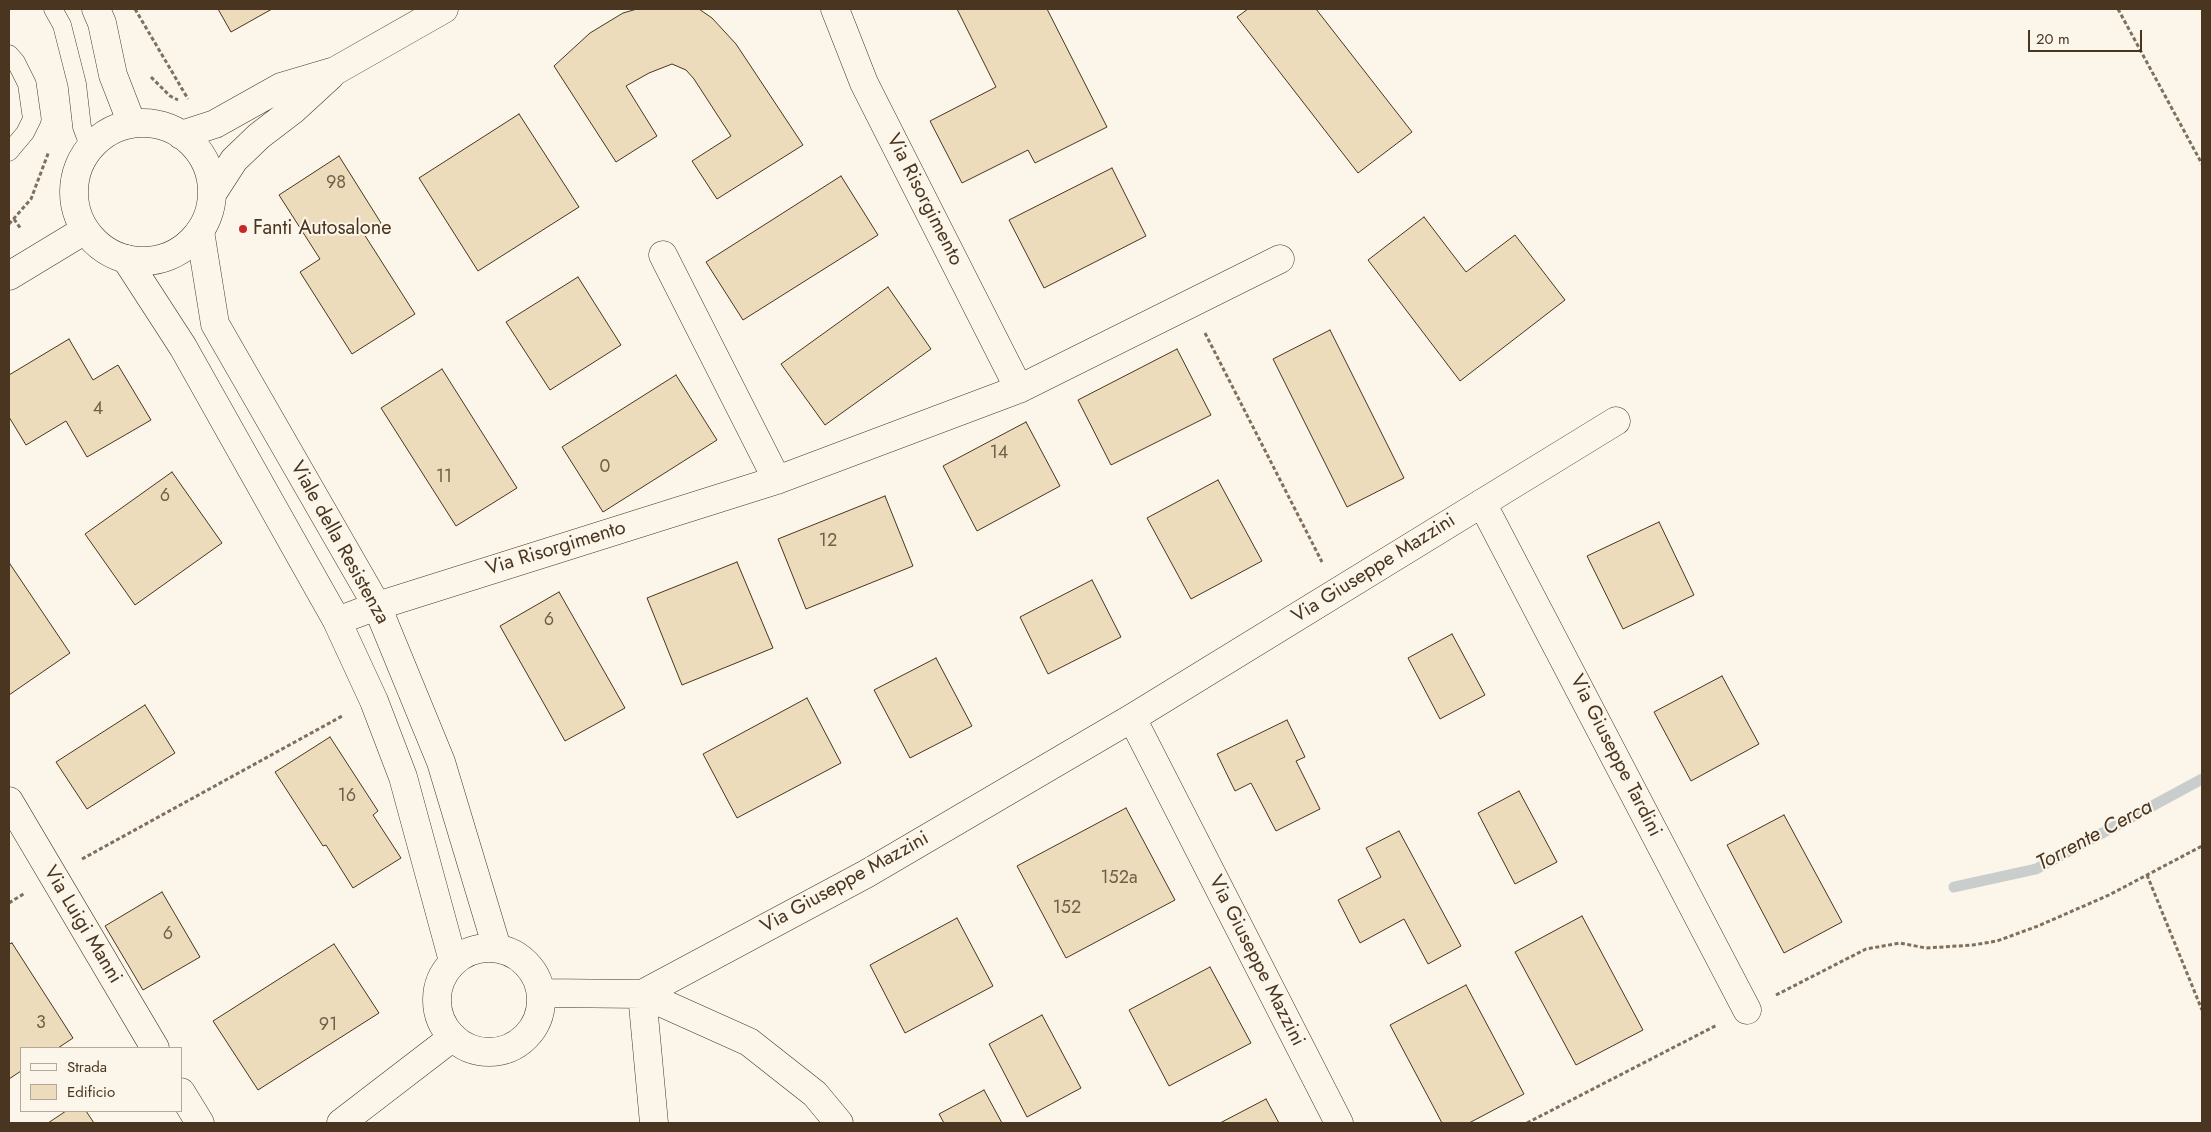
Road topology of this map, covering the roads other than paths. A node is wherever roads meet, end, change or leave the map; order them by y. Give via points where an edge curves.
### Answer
1 (53, 9) edge
2 (96, 9) edge
3 (444, 9) edge
4 (835, 9) edge
5 (9, 54) edge
6 (335, 71) junction
7 (132, 124) junction
8 (181, 135) junction
9 (90, 148) junction
10 (9, 152) edge
11 (212, 194) junction
12 (85, 230) junction
13 (200, 231) junction
14 (663, 256) dead end
15 (126, 259) junction
16 (1280, 259) dead end
17 (9, 276) edge
18 (1019, 389) junction
19 (1616, 421) dead end
20 (777, 480) junction
21 (1482, 503) junction
22 (377, 606) junction
23 (337, 621) junction
24 (1132, 718) junction
25 (9, 801) edge
26 (497, 948) junction
27 (453, 962) junction
28 (542, 994) junction
29 (642, 994) junction
30 (1746, 1010) road end
31 (452, 1037) junction
32 (154, 1047) edge
33 (182, 1094) edge
34 (351, 1120) edge
35 (200, 1123) edge
36 (654, 1123) edge
37 (839, 1123) edge
38 (1339, 1123) edge

1 - 9 lane via 62,25 77,84 82,127
2 - 7 street via 102,23 112,75
3 - 6 street
4 - 18 street, Via Risorgimento via 864,83
5 - 10 lane via 27,84 32,119 26,133
6 - 8 street via 281,88 215,124
6 - 11 street via 234,160
7 - 8 street via 166,127
7 - 9 street via 109,132
8 - 11 street via 198,151 208,171
9 - 12 street via 80,162 74,188 77,214
11 - 13 street
12 - 15 street via 110,253
12 - 17 street
13 - 15 street via 186,247 168,257 147,261
13 - 22 street, Viale della Resistenza via 216,324
14 - 20 street
15 - 23 street, Viale della Resistenza via 183,347
16 - 18 street, Via Risorgimento
18 - 20 street, Via Risorgimento
19 - 21 street, Via Giuseppe Mazzini
20 - 22 street, Via Risorgimento
21 - 24 street, Via Giuseppe Mazzini
21 - 30 street, Via Giuseppe Tardini
22 - 23 street, Via Risorgimento
22 - 26 street, Viale della Resistenza via 441,762
23 - 27 street, Viale della Resistenza via 374,700 403,777
24 - 29 street, Via Giuseppe Mazzini via 866,874
24 - 38 street, Via Giuseppe Mazzini
25 - 32 street, Via Luigi Manni
26 - 27 street via 466,952
26 - 28 street via 514,953 527,963 537,977
27 - 31 street via 444,972 437,999 438,1013
28 - 29 street, Via Giuseppe Mazzini
28 - 31 street via 536,1025 513,1047 481,1052
29 - 36 street
29 - 37 street via 749,1042 815,1094
31 - 34 street
33 - 35 street

